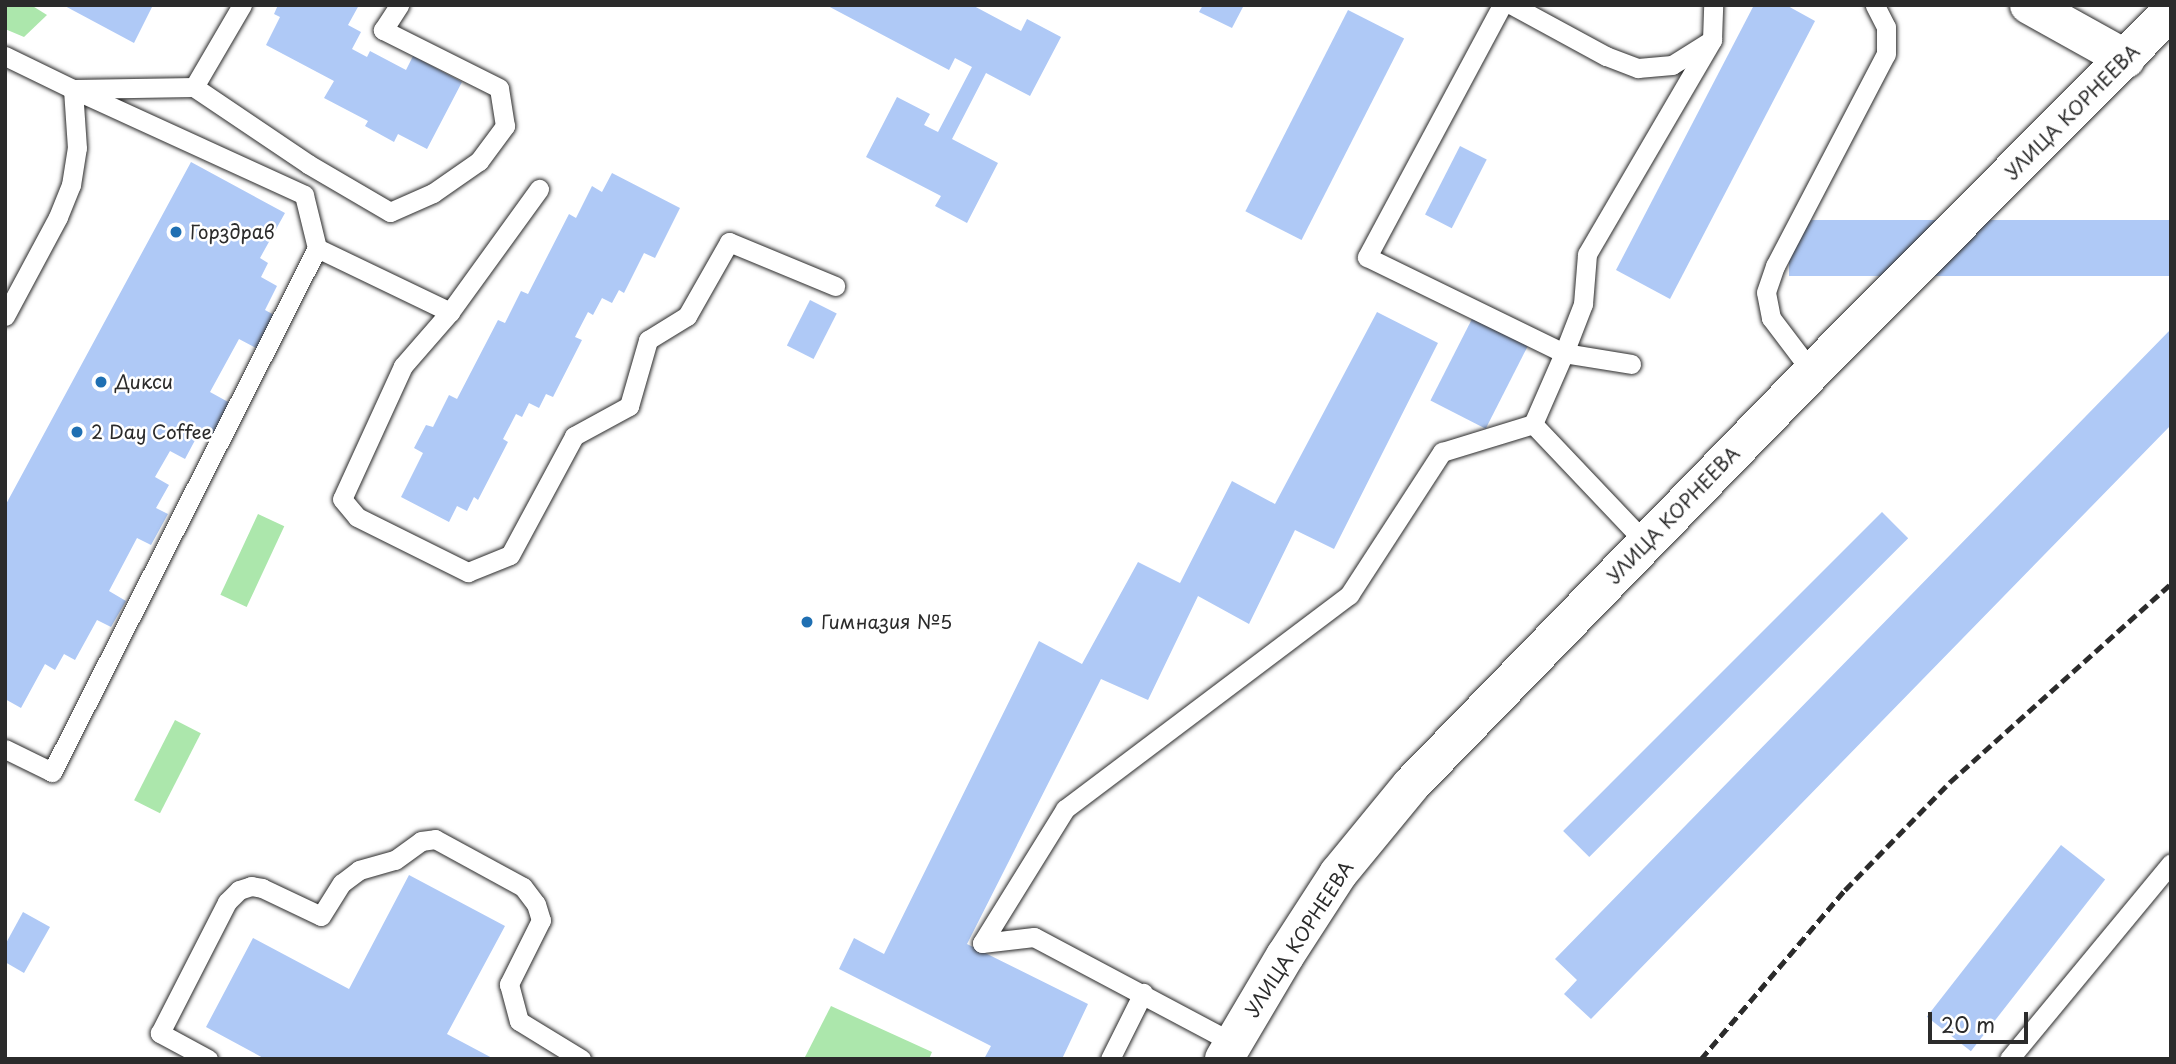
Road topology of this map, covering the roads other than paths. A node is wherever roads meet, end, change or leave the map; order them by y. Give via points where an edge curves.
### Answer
1 (242, 5) edge
2 (399, 5) edge
3 (1502, 5) edge
4 (1512, 5) edge
5 (1713, 5) edge
6 (1875, 5) edge
7 (2029, 5) edge
8 (2165, 28) edge
9 (1712, 40) junction
10 (5, 56) edge
11 (2126, 59) junction
12 (194, 87) junction
13 (73, 89) junction
14 (539, 188) dead end
15 (317, 248) junction
16 (835, 286) dead end
17 (450, 312) junction
18 (5, 316) edge
19 (1564, 354) junction
20 (1632, 364) dead end
21 (1812, 372) junction
22 (1533, 424) junction
23 (1646, 543) junction
24 (5, 748) edge
25 (2171, 863) edge
26 (1143, 993) junction
27 (1229, 1051) edge
28 (208, 1059) edge
29 (581, 1059) edge
30 (1110, 1059) edge
31 (2009, 1059) edge

1 - 12 lane
2 - 12 lane via 383,30 499,88 505,126 479,161 433,193 390,212 308,164
3 - 19 lane via 1367,257
4 - 9 lane via 1606,56 1638,68 1672,65
5 - 9 lane
6 - 21 lane via 1886,27 1886,54 1775,266 1766,292 1771,318
7 - 11 street
8 - 11 street, УЛИЦА КОРНЕЕВА
9 - 19 lane via 1587,254 1583,304
10 - 13 lane
11 - 21 street, УЛИЦА КОРНЕЕВА
12 - 13 lane
13 - 15 lane via 304,195
13 - 18 lane via 77,148 71,185
14 - 17 lane
15 - 17 lane
15 - 24 lane via 52,772
16 - 17 lane via 729,242 687,316 648,340 629,406 574,436 510,555 468,572 357,517 342,499 403,366
19 - 20 lane
19 - 22 lane
21 - 23 street, УЛИЦА КОРНЕЕВА
22 - 23 lane
22 - 26 lane via 1442,452 1349,595 1065,809 982,943 1034,937
23 - 27 street, УЛИЦА КОРНЕЕВА via 1381,820 1306,923
25 - 31 lane
26 - 27 lane
26 - 30 lane
28 - 29 lane via 160,1033 233,896 251,886 262,888 321,915 342,883 359,870 395,860 421,841 435,839 523,887 536,904 541,920 509,984 519,1021

